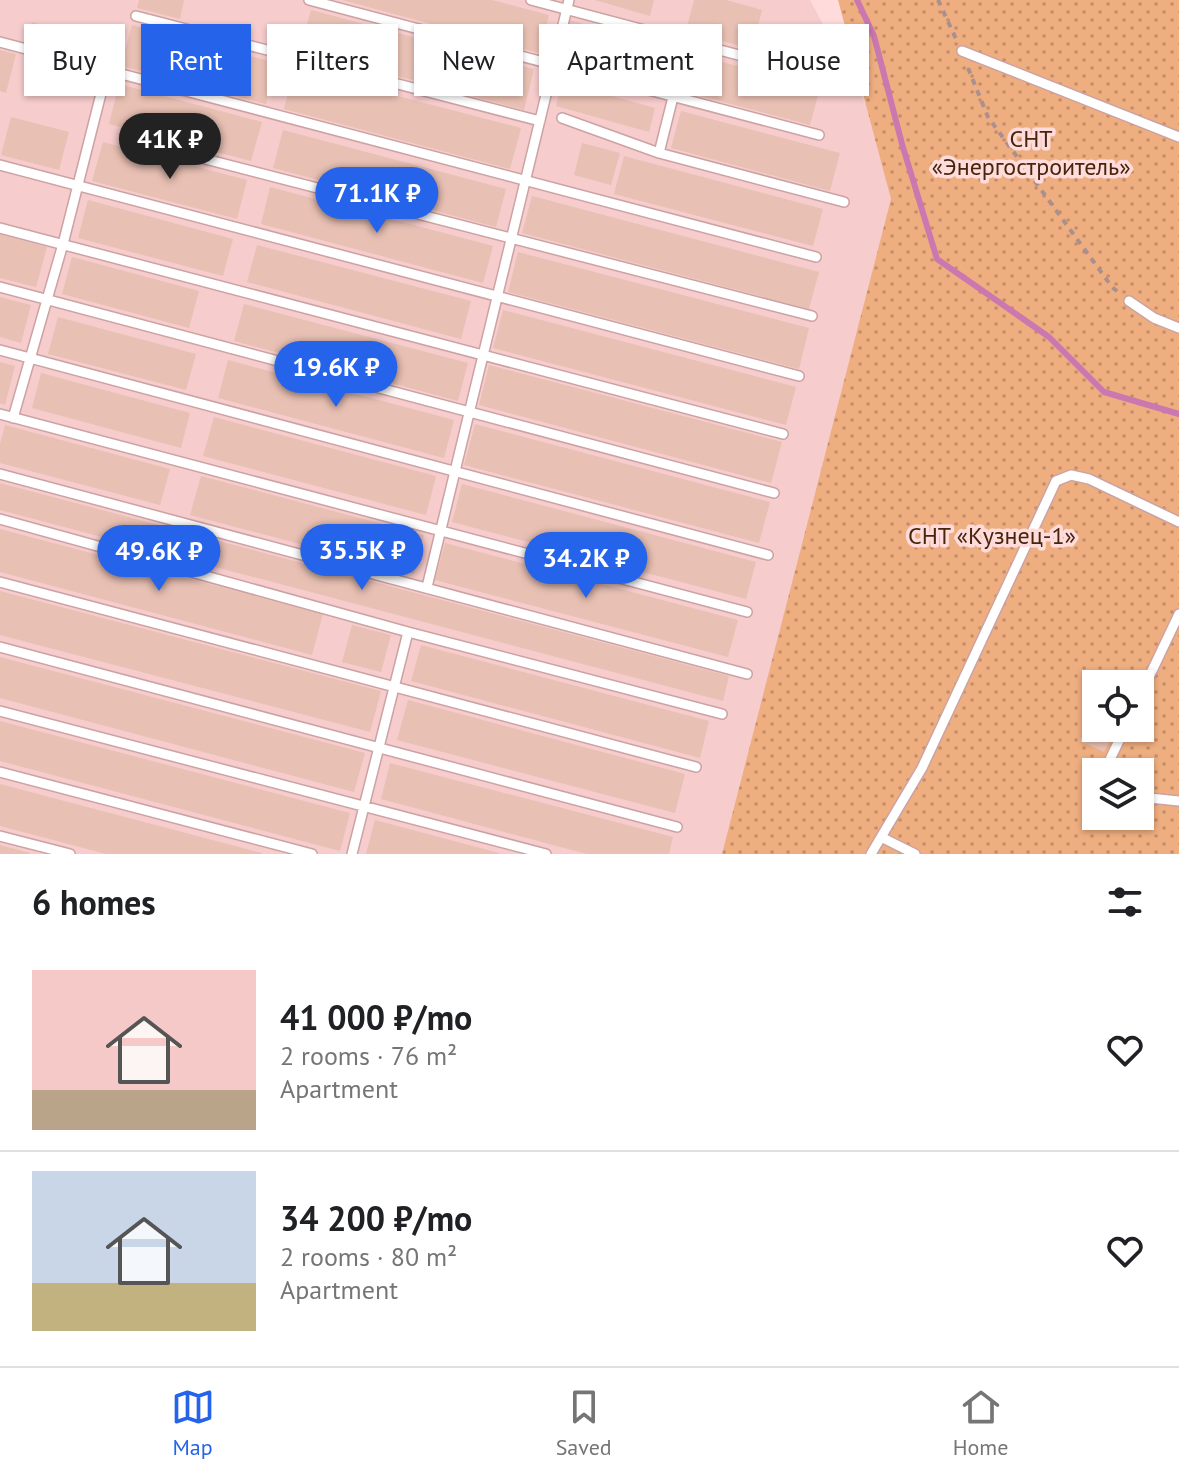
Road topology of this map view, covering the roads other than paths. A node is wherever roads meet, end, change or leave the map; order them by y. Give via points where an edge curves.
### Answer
1 (309, 0) edge
2 (531, 0) edge
3 (568, 5) edge
4 (136, 16) dead end
5 (0, 42) edge
6 (24, 48) edge
7 (962, 51) road end
8 (738, 54) edge
9 (539, 62) edge
10 (125, 75) edge
11 (100, 96) edge
12 (546, 96) edge
13 (669, 96) edge
14 (673, 97) junction
15 (562, 118) dead end
16 (540, 121) junction
17 (819, 135) dead end
18 (1179, 137) edge
19 (182, 153) dead end
20 (659, 153) junction
21 (0, 165) edge
22 (525, 181) junction
23 (78, 186) junction
24 (844, 202) dead end
25 (0, 228) edge
26 (511, 239) junction
27 (63, 244) junction
28 (816, 257) dead end
29 (0, 287) edge
30 (497, 298) junction
31 (47, 300) junction
32 (1129, 301) road end
33 (812, 316) dead end
34 (1179, 328) edge
35 (0, 350) edge
36 (483, 355) junction
37 (31, 358) junction
38 (799, 376) dead end
39 (469, 413) junction
40 (0, 414) edge
41 (13, 418) junction
42 (783, 434) dead end
43 (455, 471) junction
44 (0, 474) edge
45 (774, 493) dead end
46 (0, 519) edge
47 (1179, 522) edge
48 (441, 531) junction
49 (768, 555) dead end
50 (0, 582) edge
51 (427, 587) junction
52 (747, 612) dead end
53 (1179, 614) edge
54 (408, 632) junction
55 (0, 647) edge
56 (1152, 670) edge
57 (747, 674) dead end
58 (394, 686) junction
59 (0, 711) edge
60 (722, 714) dead end
61 (379, 747) junction
62 (696, 767) dead end
63 (0, 772) edge
64 (1154, 798) edge
65 (1179, 801) edge
66 (364, 806) junction
67 (677, 827) dead end
68 (0, 836) edge
69 (881, 837) junction
70 (70, 854) edge
71 (312, 854) edge
72 (352, 854) edge
73 (546, 854) edge
74 (871, 854) edge
75 (915, 854) edge

1 - 9 lane
2 - 3 lane
3 - 8 lane
4 - 16 lane
5 - 6 lane
7 - 18 lane
10 - 22 lane
11 - 23 lane
12 - 16 lane
13 - 14 lane
14 - 17 lane
14 - 20 lane
15 - 20 lane
16 - 22 lane
19 - 26 lane
20 - 24 lane
21 - 23 lane
22 - 26 lane
22 - 28 lane
23 - 27 lane
23 - 30 lane
25 - 27 lane
26 - 30 lane
26 - 33 lane
27 - 31 lane
27 - 36 lane
29 - 31 lane
30 - 36 lane
30 - 38 lane
31 - 37 lane
31 - 39 lane
32 - 34 lane
35 - 37 lane
36 - 39 lane
36 - 42 lane
37 - 41 lane
37 - 43 lane
39 - 43 lane
39 - 45 lane
40 - 41 lane
41 - 48 lane
43 - 48 lane
43 - 49 lane
44 - 51 lane
46 - 54 lane
47 - 69 lane via 1089,479 1071,475 1056,481 922,768
48 - 51 lane
48 - 52 lane
50 - 58 lane
51 - 57 lane
53 - 56 lane
54 - 58 lane
54 - 60 lane
55 - 61 lane
58 - 61 lane
58 - 62 lane
59 - 66 lane
61 - 66 lane
61 - 67 lane
63 - 71 lane
64 - 65 lane
66 - 72 lane
66 - 73 lane
68 - 70 lane
69 - 74 lane
69 - 75 lane

